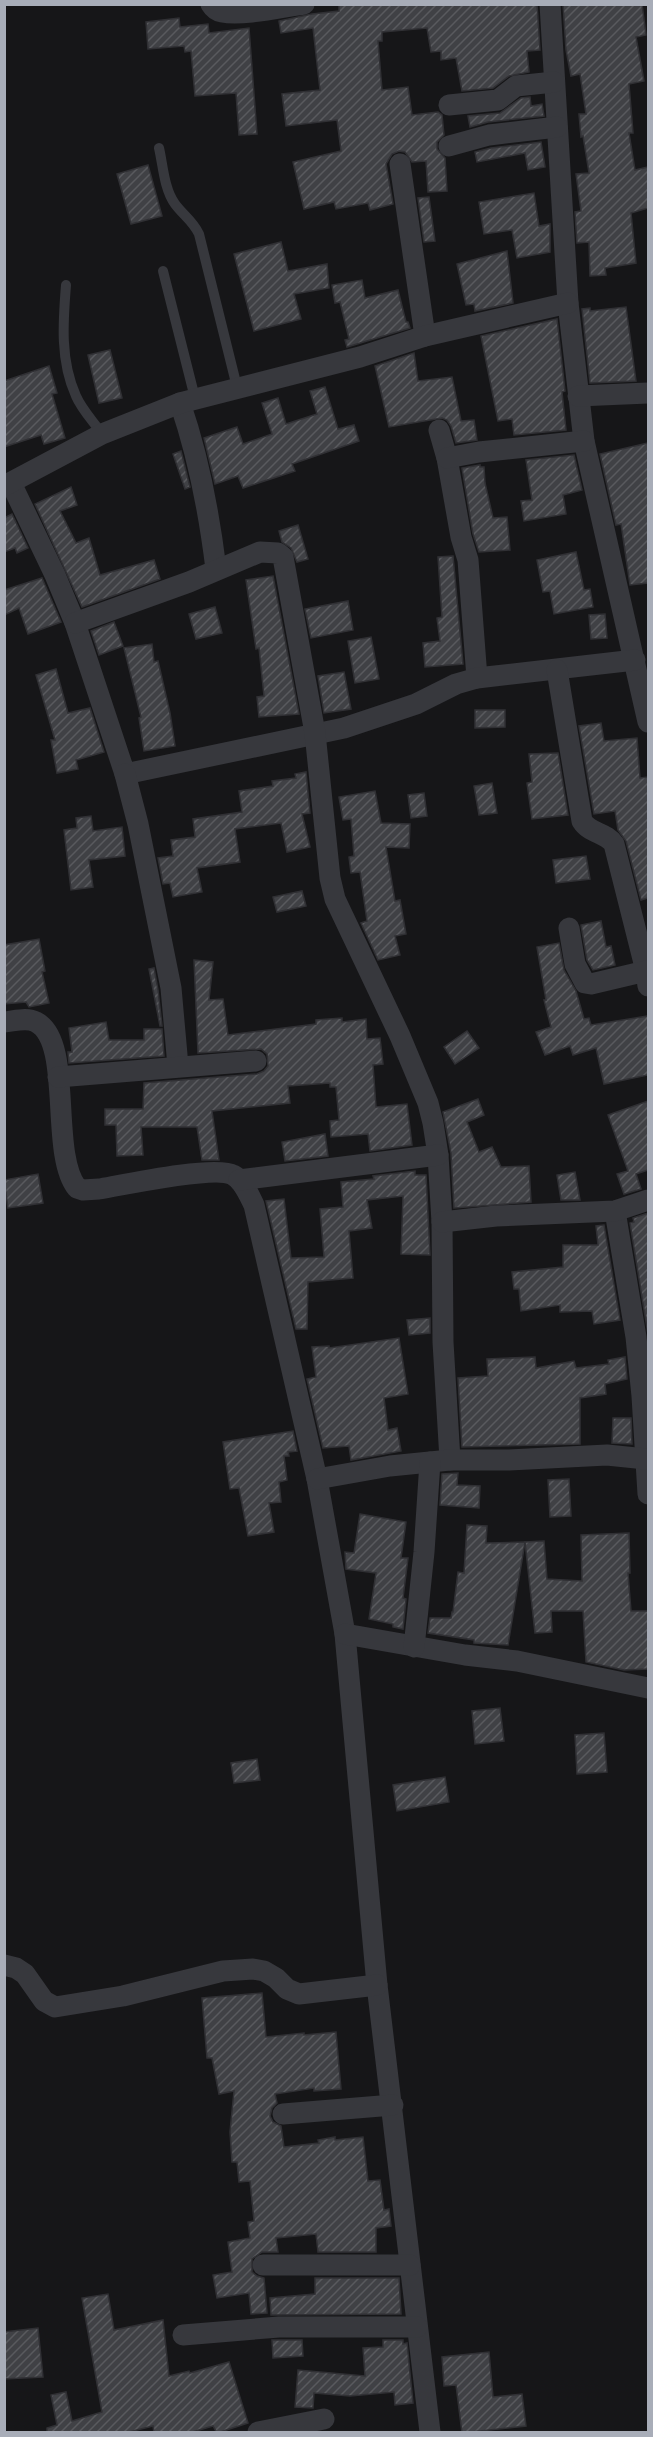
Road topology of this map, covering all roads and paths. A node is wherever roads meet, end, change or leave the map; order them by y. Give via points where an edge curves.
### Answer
1 (211, 4) edge
2 (304, 4) edge
3 (550, 4) edge
4 (554, 82) junction
5 (449, 105) dead end
6 (557, 127) junction
7 (449, 146) dead end
8 (159, 148) dead end
9 (400, 164) dead end
10 (163, 271) dead end
11 (66, 285) dead end
12 (568, 303) junction
13 (425, 336) junction
14 (237, 387) junction
15 (648, 393) edge
16 (578, 396) junction
17 (188, 401) junction
18 (439, 430) dead end
19 (102, 434) junction
20 (584, 441) junction
21 (447, 458) junction
22 (8, 485) edge
23 (216, 569) junction
24 (75, 622) junction
25 (635, 660) junction
26 (557, 670) junction
27 (477, 678) junction
28 (644, 680) edge
29 (648, 721) edge
30 (315, 733) junction
31 (125, 774) junction
32 (569, 928) dead end
33 (647, 979) edge
34 (4, 1022) edge
35 (256, 1061) dead end
36 (178, 1066) junction
37 (58, 1077) junction
38 (438, 1155) junction
39 (239, 1180) junction
40 (648, 1200) edge
41 (615, 1211) junction
42 (442, 1222) junction
43 (646, 1460) junction
44 (440, 1461) junction
45 (316, 1479) junction
46 (648, 1494) edge
47 (345, 1634) junction
48 (414, 1647) junction
49 (648, 1688) edge
50 (4, 1965) edge
51 (377, 1985) junction
52 (393, 2105) junction
53 (283, 2114) dead end
54 (263, 2265) dead end
55 (410, 2265) junction
56 (417, 2327) junction
57 (183, 2335) dead end
58 (324, 2419) dead end
59 (258, 2433) edge
60 (430, 2433) edge

1 - 2 street via 222,12
3 - 4 street
4 - 5 street via 516,87 498,100
4 - 6 street
6 - 7 street via 489,135
6 - 12 street
8 - 14 lane via 170,194 199,234
9 - 13 street
10 - 17 lane
11 - 19 lane via 63,334 68,370 76,397
12 - 13 street
12 - 16 street
13 - 14 street via 360,357
14 - 17 street
15 - 16 street
16 - 20 street
17 - 19 street
17 - 23 street
18 - 21 street
19 - 22 street
20 - 21 street
20 - 25 street
21 - 27 street via 468,560
22 - 24 street
23 - 24 street
23 - 30 street via 260,552 270,551 283,557
24 - 31 street
25 - 26 street
25 - 28 street
26 - 27 street
26 - 33 street via 582,820 589,830 614,844
27 - 30 street via 390,714
28 - 29 street
30 - 31 street
30 - 38 street via 335,899 418,1078
31 - 36 street via 171,988
32 - 33 street via 575,964 585,983
34 - 37 street via 27,1020 43,1027 53,1043
35 - 36 street
36 - 37 street
37 - 39 street via 63,1144 77,1188 99,1189 216,1172
38 - 39 street
38 - 42 street
39 - 45 street via 254,1205
40 - 41 street
41 - 42 street
41 - 43 street via 636,1337
42 - 44 street
43 - 44 street via 607,1455
43 - 46 street
44 - 45 street
44 - 48 street via 424,1552
45 - 47 street
47 - 48 street
47 - 51 street
48 - 49 street via 517,1661
50 - 51 street via 25,1974 44,2001 56,2007 134,1994 223,1971 264,1971 299,1994
51 - 52 street
52 - 53 street
52 - 55 street
54 - 55 street
55 - 56 street
56 - 57 street via 279,2327
56 - 60 street
58 - 59 street

